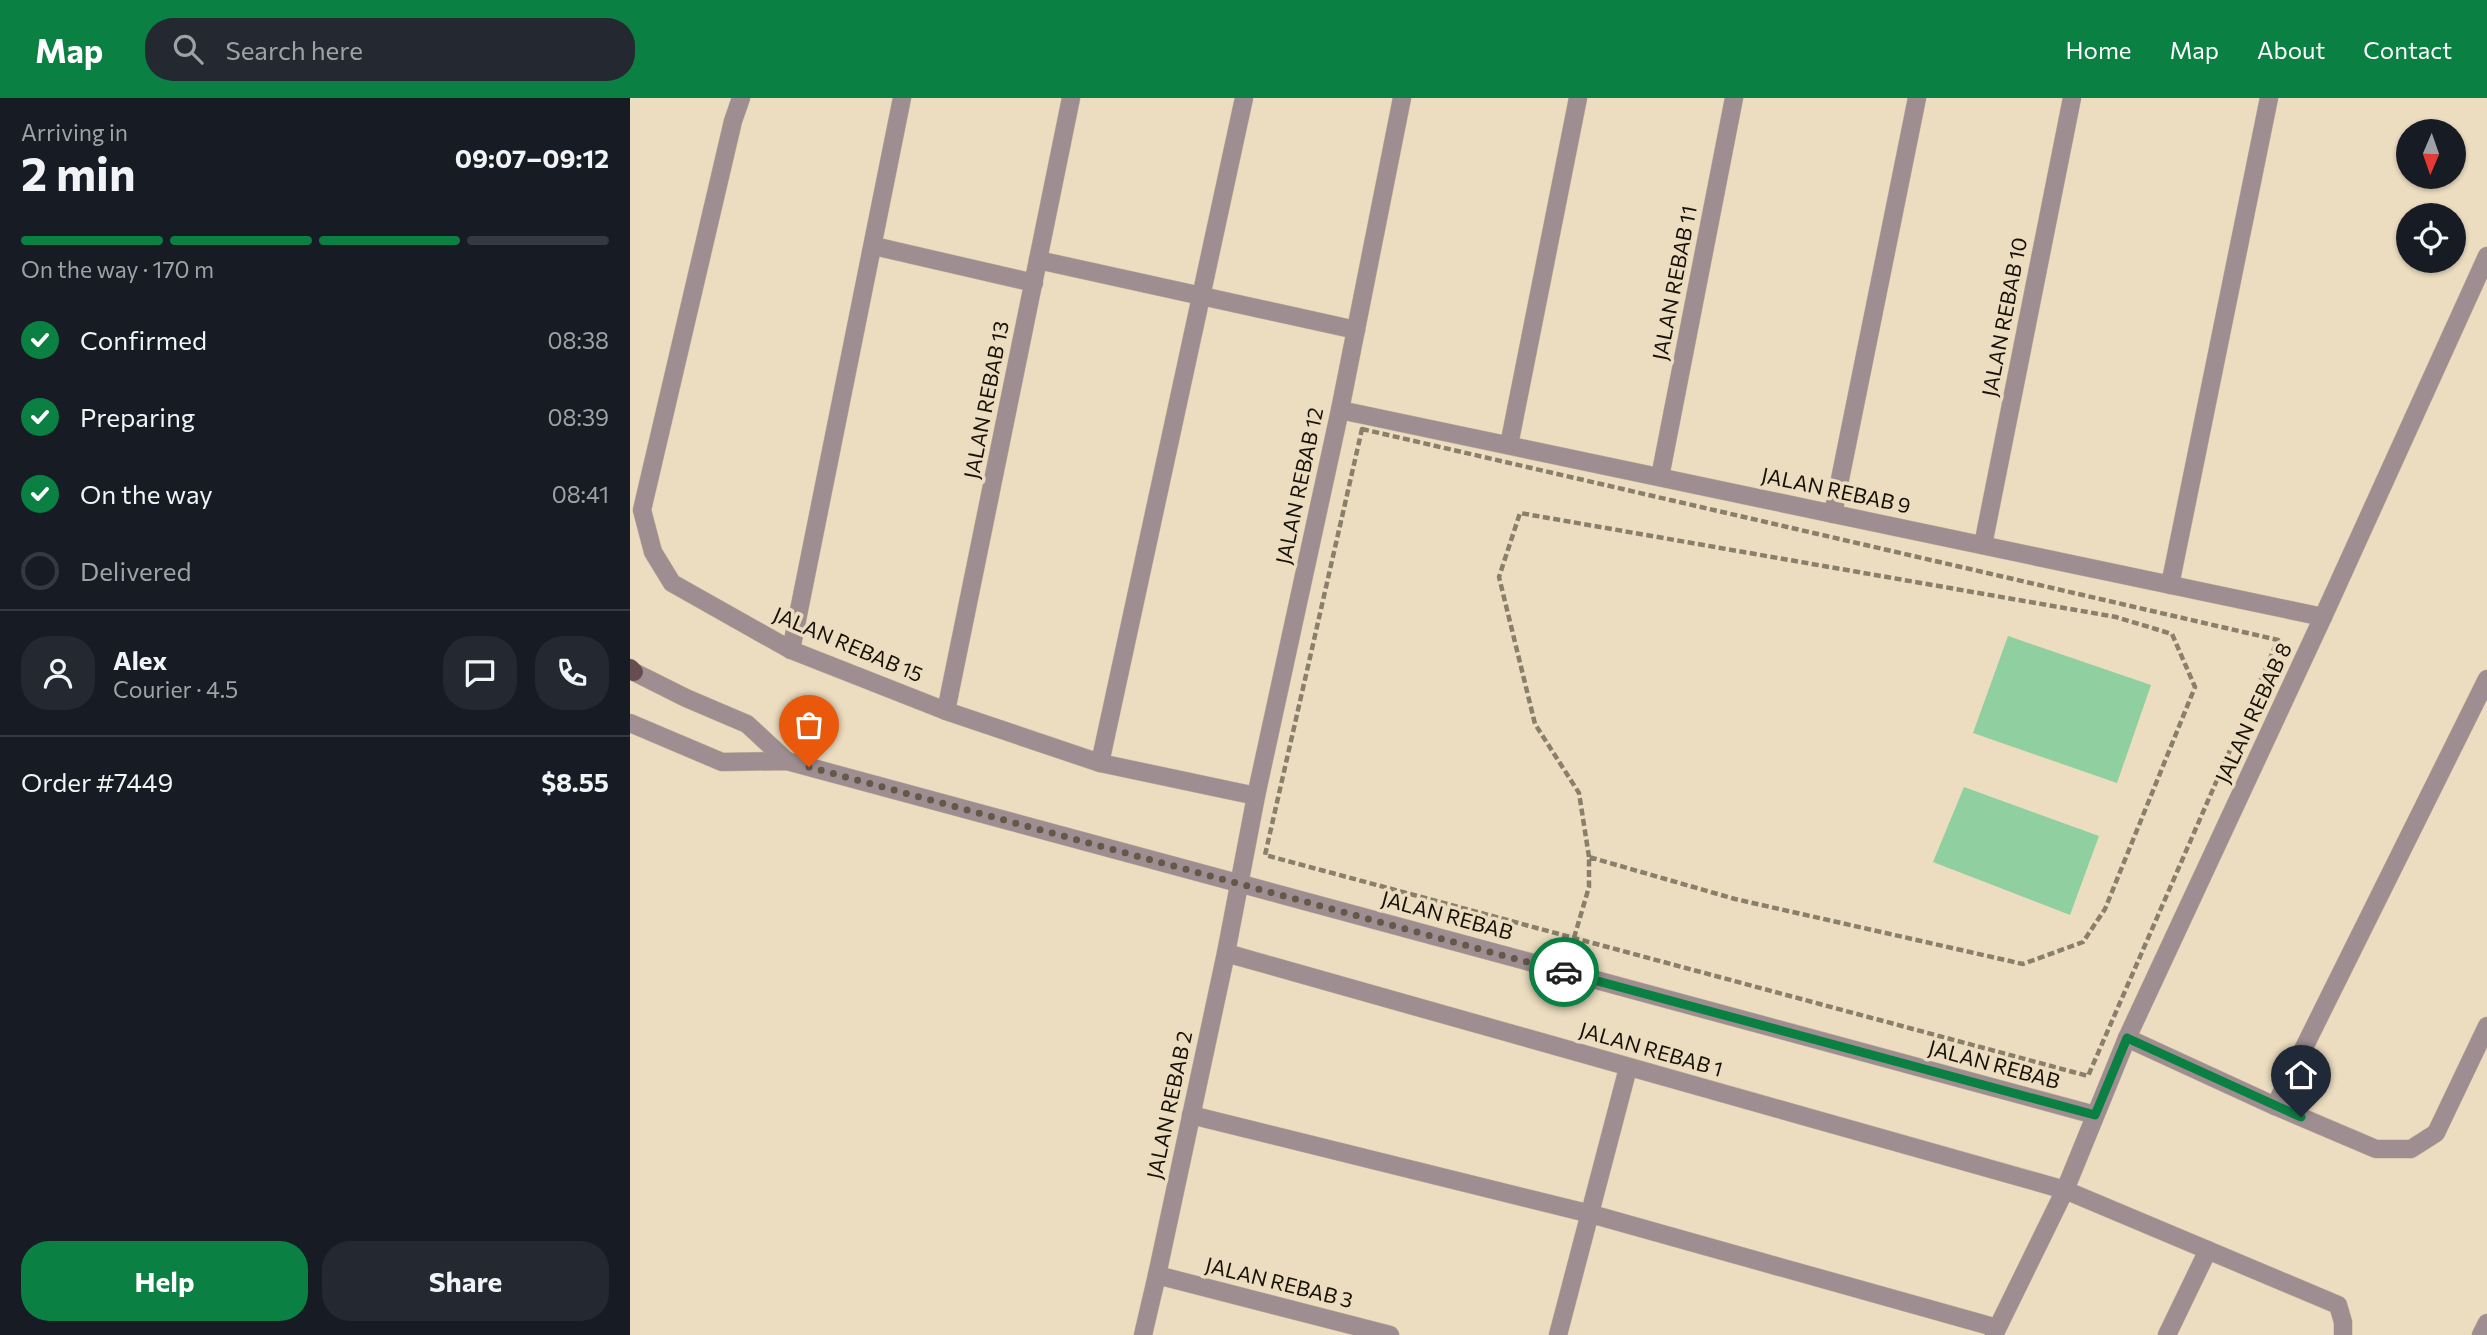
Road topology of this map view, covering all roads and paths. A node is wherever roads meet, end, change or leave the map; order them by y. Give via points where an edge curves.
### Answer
1 (741, 98) edge
2 (902, 98) edge
3 (1071, 98) edge
4 (1244, 98) edge
5 (1402, 98) edge
6 (1578, 98) edge
7 (1734, 98) edge
8 (1917, 98) edge
9 (2072, 98) edge
10 (2269, 98) edge
11 (874, 246) junction
12 (2487, 256) edge
13 (1038, 261) junction
14 (1034, 283) junction
15 (1201, 297) junction
16 (1356, 330) junction
17 (1340, 410) junction
18 (1509, 445) junction
19 (1660, 477) junction
20 (1833, 514) junction
21 (1983, 545) junction
22 (2170, 585) junction
23 (2323, 617) junction
24 (791, 650) junction
25 (631, 670) edge
26 (2487, 679) edge
27 (946, 711) junction
28 (630, 723) edge
29 (787, 761) junction
30 (1100, 763) junction
31 (1256, 796) junction
32 (1589, 857) junction
33 (1240, 884) junction
34 (1574, 938) junction
35 (1226, 953) junction
36 (1564, 972) junction
37 (2487, 1027) edge
38 (2127, 1038) junction
39 (1628, 1068) junction
40 (2275, 1107) junction
41 (1191, 1115) junction
42 (2095, 1115) junction
43 (2064, 1190) junction
44 (1591, 1214) junction
45 (2208, 1250) junction
46 (1157, 1275) junction
47 (2487, 1323) edge
48 (1996, 1331) edge
49 (1143, 1335) edge
50 (1390, 1335) edge
51 (1558, 1335) edge
52 (2167, 1335) edge
53 (2343, 1335) edge
54 (2481, 1335) edge

1 - 24 street, JALAN REBAB 15 via 642,510 653,552 672,583
2 - 11 street
3 - 13 street, JALAN REBAB 13
4 - 15 street
5 - 16 street, JALAN REBAB 12
6 - 18 street
7 - 19 street, JALAN REBAB 11
8 - 20 street
9 - 21 street, JALAN REBAB 10
10 - 22 street
11 - 14 street
11 - 24 street
12 - 23 street, JALAN REBAB 8
13 - 14 street, JALAN REBAB 13
13 - 15 street
14 - 27 street, JALAN REBAB 13
15 - 16 street
15 - 30 street
16 - 17 street, JALAN REBAB 12
17 - 18 street, JALAN REBAB 9
17 - 31 street, JALAN REBAB 12
18 - 19 street, JALAN REBAB 9
19 - 20 street, JALAN REBAB 9
20 - 21 street, JALAN REBAB 9
21 - 22 street, JALAN REBAB 9
22 - 23 street, JALAN REBAB 9
23 - 38 street, JALAN REBAB 8
24 - 27 street, JALAN REBAB 15
25 - 29 street, JALAN REBAB via 747,724
26 - 40 street
27 - 30 street, JALAN REBAB 15
28 - 29 street, JALAN REBAB via 722,762
29 - 33 street, JALAN REBAB
30 - 31 street, JALAN REBAB 15
31 - 33 street, JALAN REBAB 12
32 - 32 path via 1735,899 2023,964 2083,942 2105,909 2195,687 2172,634 2116,617 1520,513 1499,577 1535,724 1579,793
32 - 34 path via 1589,887
33 - 35 street, JALAN REBAB 2
33 - 36 street, JALAN REBAB
34 - 34 path via 2088,1076 2278,640 1362,429 1265,855
34 - 36 path
35 - 39 street, JALAN REBAB 1
35 - 41 street, JALAN REBAB 2
36 - 42 street, JALAN REBAB
37 - 40 street via 2435,1133 2412,1149 2376,1149
38 - 40 street
38 - 42 street, JALAN REBAB 8
39 - 43 street, JALAN REBAB 1
39 - 44 street
41 - 44 street
41 - 46 street, JALAN REBAB 2
42 - 43 street, JALAN REBAB 8
43 - 45 street, JALAN REBAB 1
43 - 48 street, JALAN REBAB 8
44 - 48 street
44 - 51 street
45 - 52 street
45 - 53 street, JALAN REBAB 1 via 2338,1305
46 - 49 street, JALAN REBAB 2
46 - 50 street, JALAN REBAB 3
47 - 54 street

